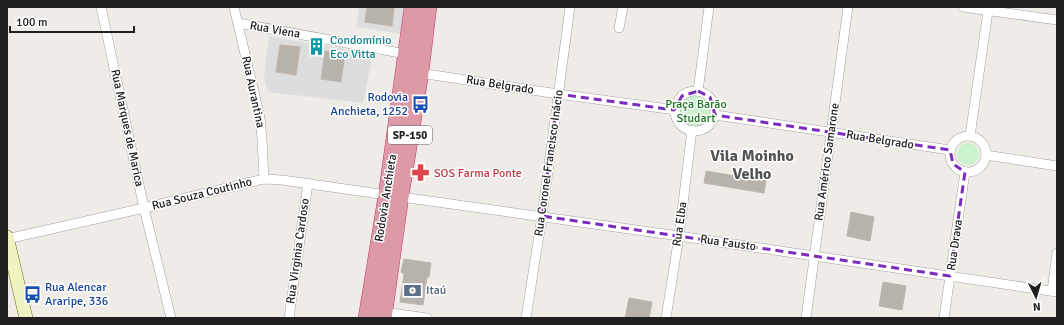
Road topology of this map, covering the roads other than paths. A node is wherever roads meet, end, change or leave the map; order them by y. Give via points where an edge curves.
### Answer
1 (101, 7) edge
2 (234, 7) edge
3 (413, 7) edge
4 (428, 7) edge
5 (570, 7) edge
6 (623, 7) edge
7 (709, 7) edge
8 (848, 7) edge
9 (963, 7) edge
10 (988, 9) edge
11 (1057, 20) edge
12 (238, 23) junction
13 (619, 28) dead end
14 (406, 54) junction
15 (420, 73) junction
16 (698, 91) junction
17 (558, 94) junction
18 (676, 110) junction
19 (715, 115) junction
20 (692, 130) junction
21 (831, 132) junction
22 (970, 136) junction
23 (950, 150) junction
24 (986, 155) junction
25 (1057, 166) edge
26 (965, 172) junction
27 (264, 179) junction
28 (308, 183) junction
29 (393, 196) junction
30 (144, 208) junction
31 (542, 216) junction
32 (679, 236) junction
33 (7, 238) edge
34 (1057, 253) edge
35 (814, 255) junction
36 (950, 276) junction
37 (1054, 291) edge
38 (383, 315) edge
39 (26, 318) edge
40 (171, 318) edge
41 (289, 318) edge
42 (367, 318) edge
43 (427, 318) edge
44 (526, 318) edge
45 (666, 318) edge
46 (806, 318) edge
47 (947, 318) edge

1 - 30 street, Rua Marques de Marica
2 - 12 street, Rua Aurantina
3 - 14 highway, Rodovia Anchieta / SP-150
4 - 15 highway, Rodovia Anchieta / SP-150
5 - 17 street, Rua Coronel Francisco Inácio
6 - 13 street
7 - 16 street
8 - 21 street, Rua Américo Samarone
9 - 10 street
10 - 11 street
10 - 22 street
12 - 14 street, Rua Viena
12 - 27 street, Rua Aurantina via 260,118
14 - 29 highway, Rodovia Anchieta / SP-150
15 - 17 street, Rua Belgrado
15 - 29 highway, Rodovia Anchieta / SP-150
16 - 18 street via 682,96
16 - 19 street via 710,97
17 - 18 street, Rua Belgrado
17 - 31 street, Rua Coronel Francisco Inácio
18 - 20 street via 679,121
19 - 20 street via 704,128
19 - 21 street, Rua Belgrado
20 - 32 street, Rua Elba
21 - 23 street, Rua Belgrado
21 - 35 street, Rua Américo Samarone
22 - 23 street via 957,139
22 - 24 street via 982,142
23 - 26 street via 952,164
24 - 25 street
24 - 26 street via 979,168
26 - 36 street, Rua Drava
27 - 28 street, Rua Souza Coutinho
27 - 30 street, Rua Souza Coutinho
28 - 29 street, Rua Souza Coutinho
28 - 41 street, Rua Virginia Cardoso
29 - 31 street, Rua Fausto
29 - 38 highway, Rodovia Anchieta / SP-150
29 - 42 highway, Rodovia Anchieta / SP-150
30 - 33 street, Rua Souza Coutinho
30 - 40 street, Rua Marques de Marica
31 - 32 street, Rua Fausto
31 - 44 street, Rua Coronel Francisco Inácio
32 - 35 street, Rua Fausto
32 - 45 street, Rua Elba
33 - 39 street
34 - 37 street
35 - 36 street, Rua Fausto
35 - 46 street, Rua Américo Samarone
36 - 37 street, Rua Fausto
36 - 47 street, Rua Drava
38 - 43 street

